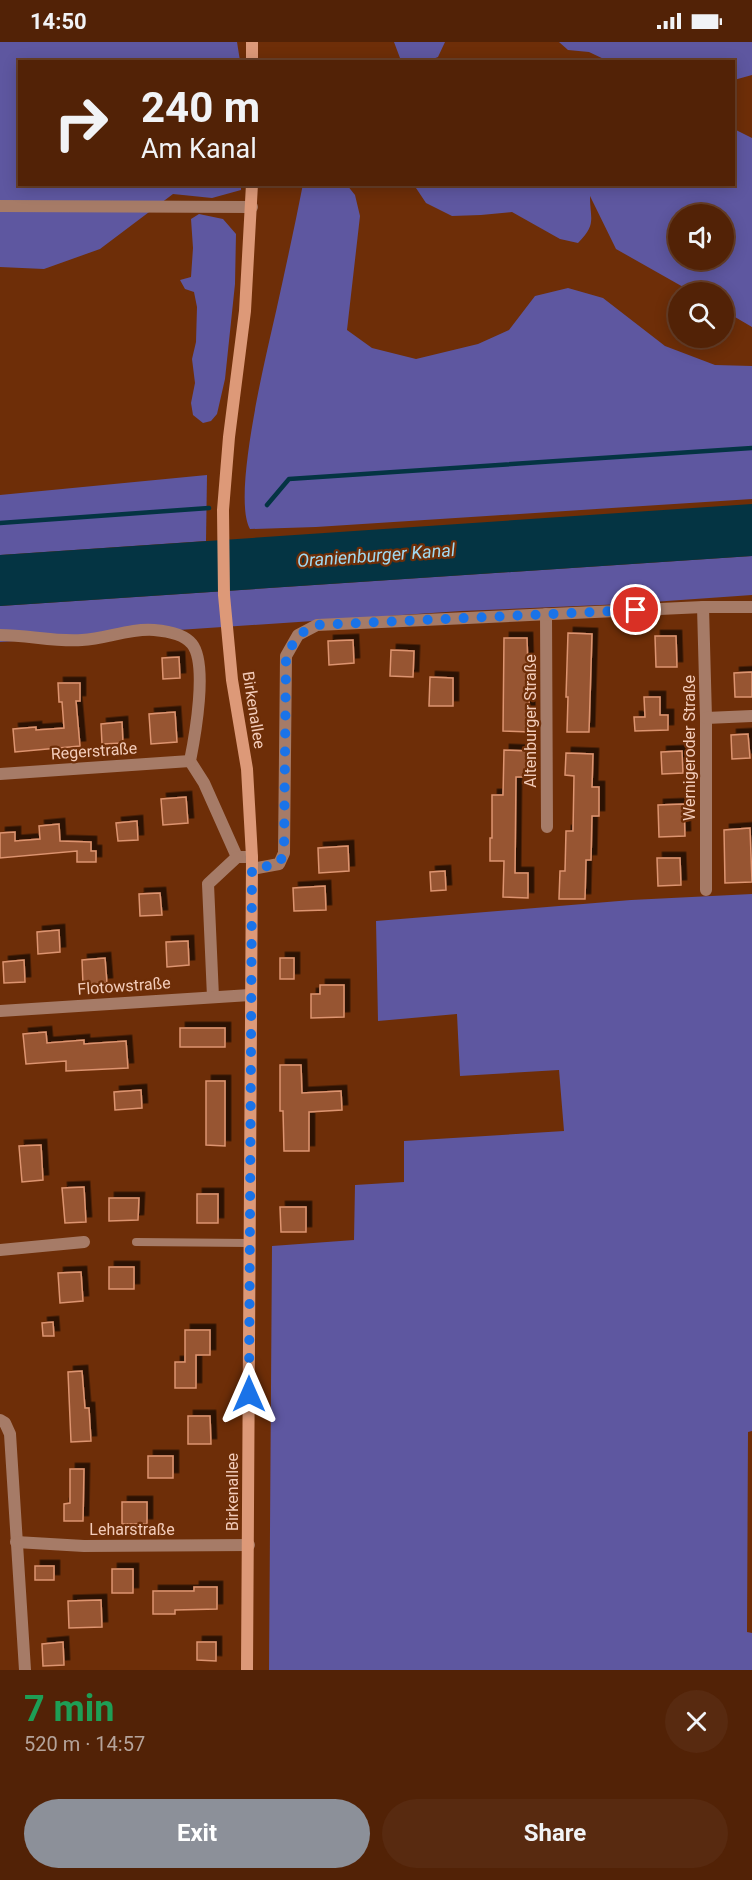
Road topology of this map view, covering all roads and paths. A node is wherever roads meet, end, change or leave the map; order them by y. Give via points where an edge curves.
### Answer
1 (252, 42) edge
2 (252, 60) edge
3 (252, 186) edge
4 (0, 206) edge
5 (252, 207) junction
6 (703, 607) junction
7 (752, 607) edge
8 (546, 614) junction
9 (0, 635) edge
10 (752, 716) edge
11 (706, 718) junction
12 (190, 760) junction
13 (0, 774) edge
14 (547, 827) dead end
15 (237, 857) junction
16 (252, 863) junction
17 (706, 890) dead end
18 (250, 995) junction
19 (213, 997) junction
20 (0, 1011) edge
21 (84, 1242) dead end
22 (136, 1242) dead end
23 (249, 1243) junction
24 (0, 1250) edge
25 (0, 1420) edge
26 (16, 1542) junction
27 (249, 1545) junction
28 (25, 1670) edge
29 (247, 1670) edge

1 - 2 street
3 - 5 street, Birkenallee
4 - 5 street
5 - 16 street, Birkenallee via 223,523 224,595 232,680 247,769
6 - 7 street
6 - 8 street
6 - 11 street, Wernigeroder Straße
8 - 14 street, Altenburger Straße
8 - 16 street via 317,625 298,635 286,656 284,853 279,864
9 - 12 street via 82,640 154,630 177,634 191,642 198,656 199,675 196,732
10 - 11 street
11 - 17 street, Wernigeroder Straße
12 - 13 street, Regerstraße
12 - 15 street
15 - 16 street
15 - 19 street via 208,884
16 - 18 street, Birkenallee
18 - 19 street, Flotowstraße
18 - 23 street, Birkenallee
19 - 20 street, Flotowstraße
21 - 24 street
22 - 23 lane
23 - 27 street, Birkenallee
25 - 26 street via 10,1434
26 - 27 street, Leharstraße via 84,1546
26 - 28 street
27 - 29 street, Birkenallee

